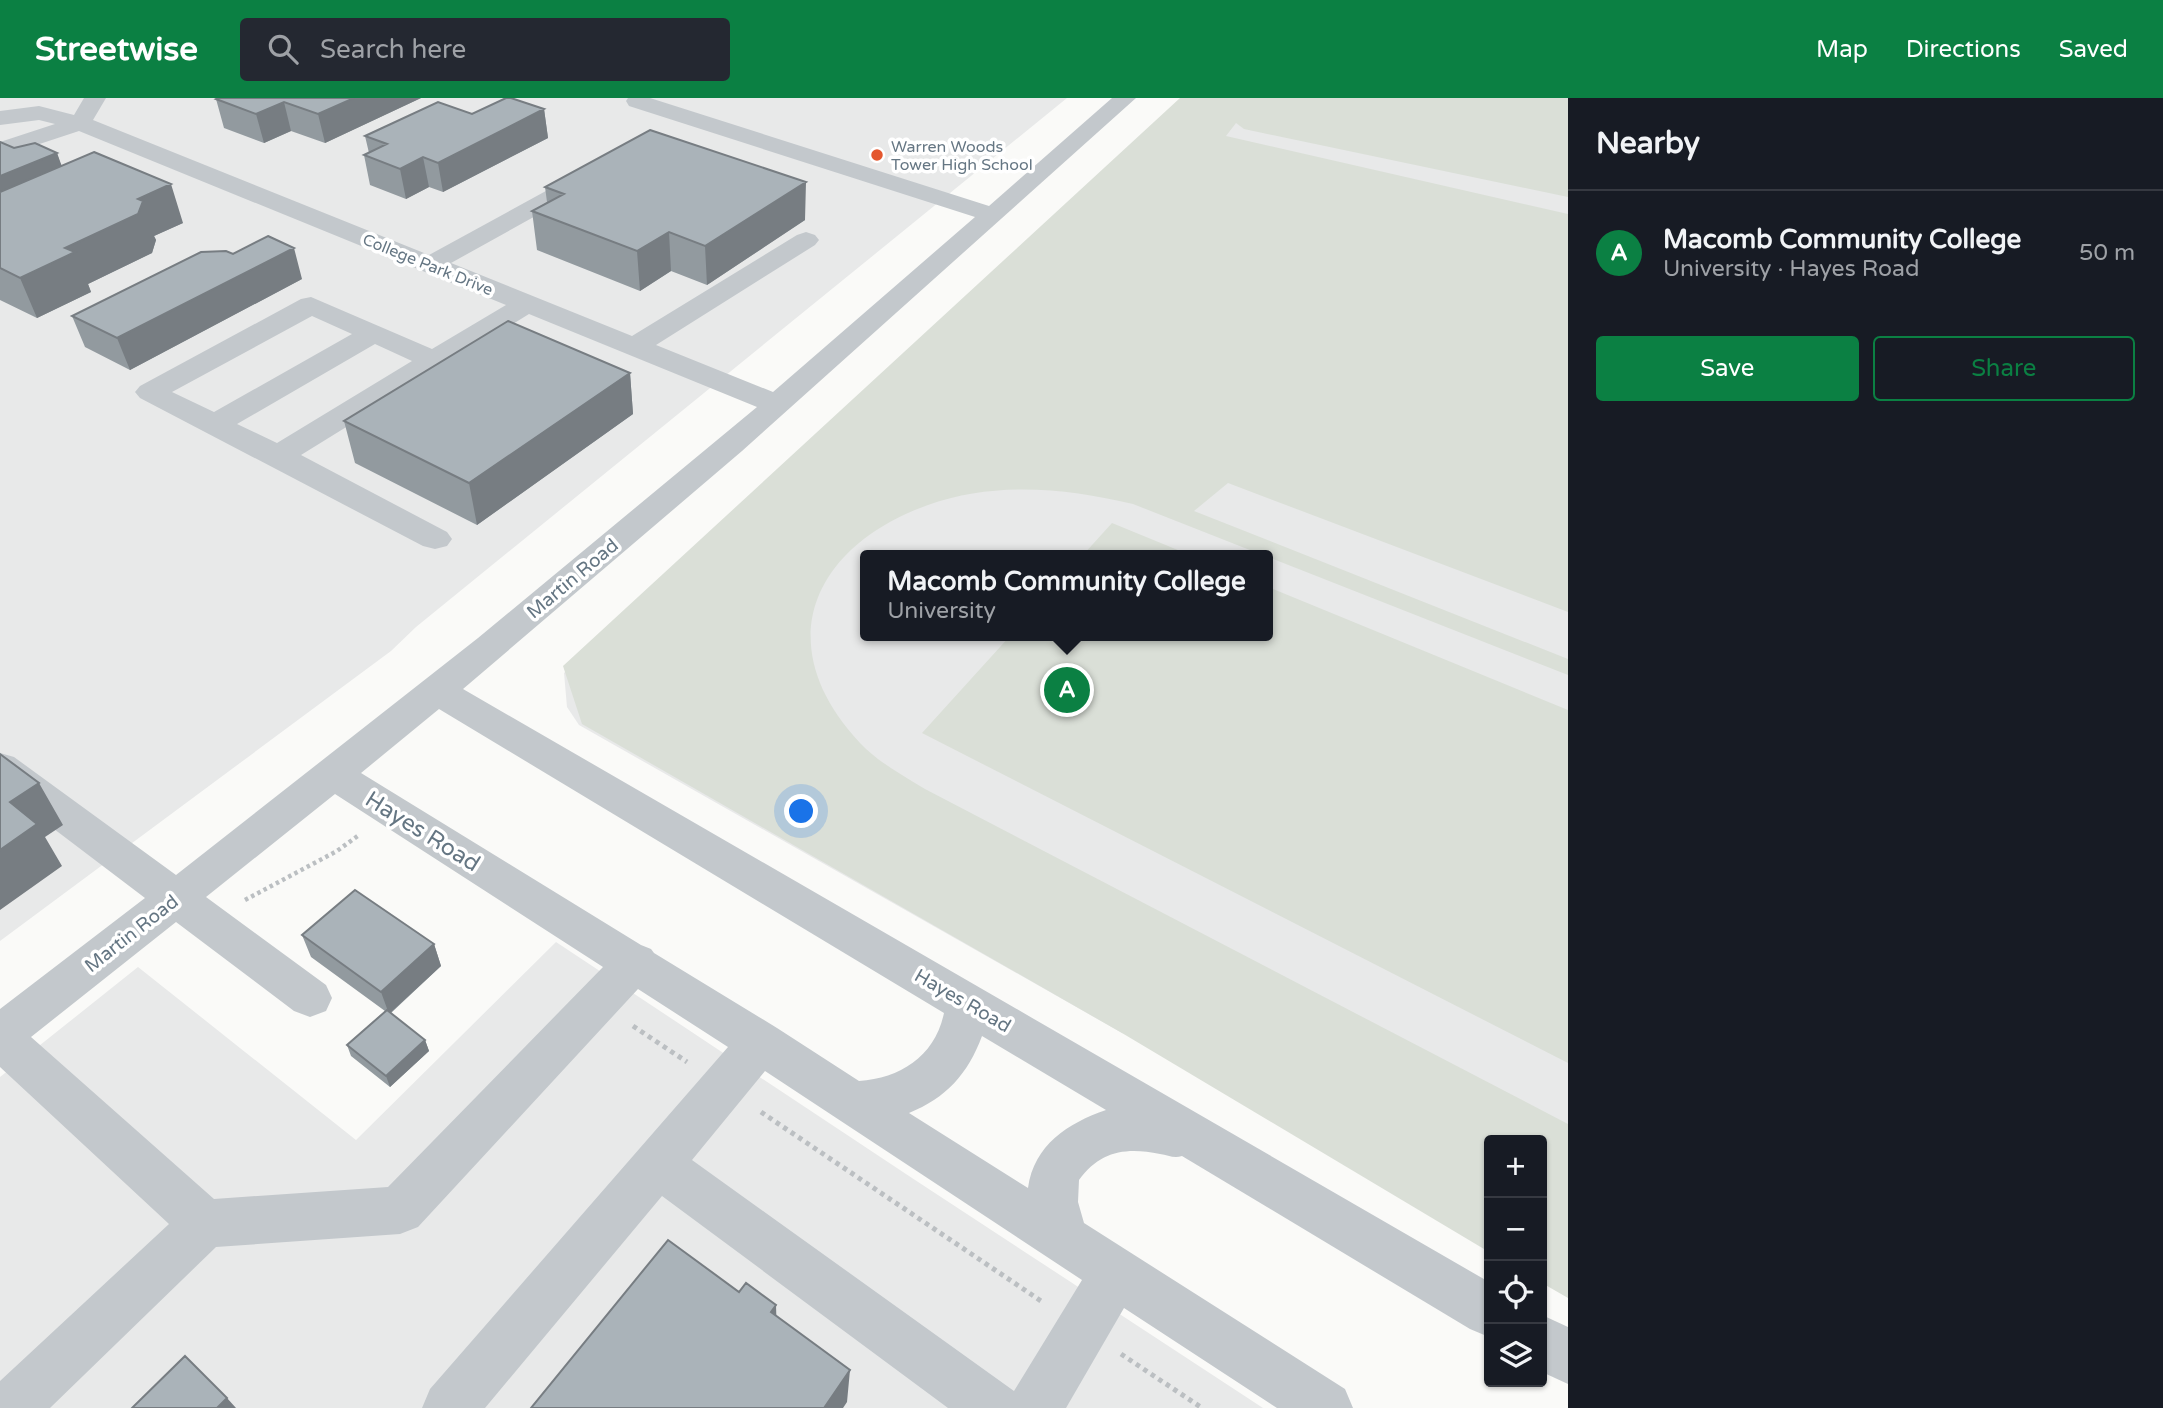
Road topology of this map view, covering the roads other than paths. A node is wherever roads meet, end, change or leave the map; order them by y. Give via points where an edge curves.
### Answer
1 (95, 98) edge
2 (1125, 98) edge
3 (636, 101) dead end
4 (0, 118) edge
5 (80, 123) junction
6 (0, 150) edge
7 (611, 164) edge
8 (993, 215) junction
9 (806, 240) dead end
10 (431, 264) junction
11 (526, 304) junction
12 (373, 334) junction
13 (632, 348) junction
14 (433, 360) junction
15 (776, 404) junction
16 (215, 424) junction
17 (278, 456) junction
18 (435, 539) dead end
19 (437, 691) junction
20 (0, 767) edge
21 (334, 774) junction
22 (176, 898) junction
23 (636, 962) junction
24 (310, 998) dead end
25 (968, 1003) junction
26 (0, 1036) edge
27 (761, 1042) junction
28 (851, 1103) junction
29 (1225, 1155) junction
30 (658, 1164) junction
31 (205, 1224) junction
32 (1063, 1237) junction
33 (1116, 1272) junction
34 (1484, 1308) edge
35 (1547, 1345) edge
36 (1568, 1357) edge
37 (12, 1408) edge
38 (449, 1408) edge
39 (994, 1408) edge
40 (1035, 1408) edge
41 (1326, 1408) edge

1 - 5 street
2 - 8 street, Martin Road
3 - 8 street
4 - 5 street, College Park Drive via 39,113
5 - 6 street
5 - 10 street, College Park Drive
7 - 10 street
8 - 15 street, Martin Road
9 - 13 street
10 - 11 street, College Park Drive
11 - 13 street, College Park Drive
11 - 14 street
12 - 14 street
12 - 16 street
12 - 16 street via 310,305 150,392
13 - 15 street, College Park Drive
14 - 17 street
15 - 19 street, Martin Road
16 - 17 street
17 - 18 street
19 - 21 street, Martin Road
19 - 25 street, Hayes Road
20 - 22 street
21 - 22 street, Martin Road
21 - 23 street, Hayes Road
22 - 24 street
22 - 26 street, Martin Road
23 - 27 street, Hayes Road
23 - 31 street via 400,1210
25 - 28 street via 965,1028 954,1053 937,1072 894,1098
25 - 29 street, Hayes Road
26 - 31 street
27 - 28 street, Hayes Road
27 - 30 street
28 - 32 street, Hayes Road
29 - 32 street via 1150,1128 1110,1129 1084,1141 1062,1162 1053,1187
29 - 34 street, Hayes Road
30 - 38 street
30 - 39 street
31 - 37 street
32 - 33 street, Hayes Road
33 - 40 street
33 - 41 street, Hayes Road
35 - 36 street

